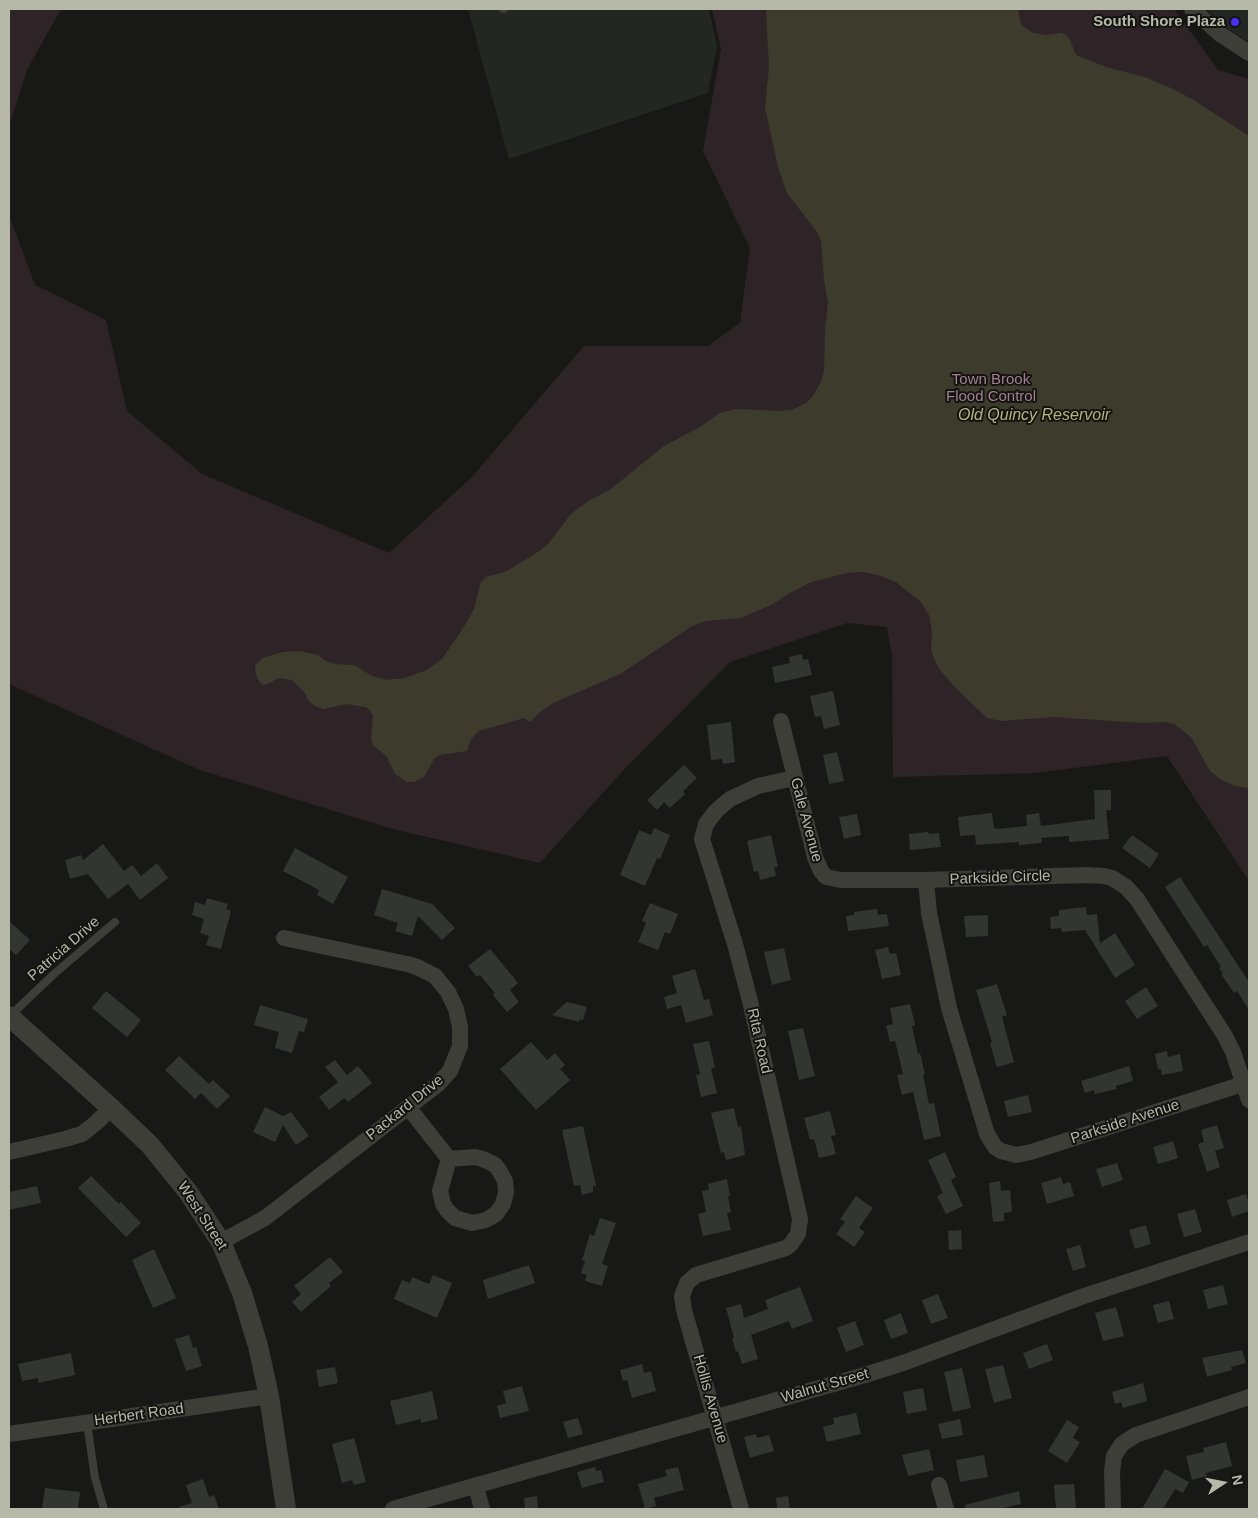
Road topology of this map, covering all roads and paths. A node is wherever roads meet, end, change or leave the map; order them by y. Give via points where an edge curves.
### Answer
1 (1192, 9) edge
2 (1249, 53) edge
3 (782, 722) dead end
4 (794, 778) junction
5 (926, 880) junction
6 (115, 922) dead end
7 (284, 938) dead end
8 (9, 1016) edge
9 (1247, 1083) edge
10 (1249, 1100) edge
11 (408, 1107) junction
12 (111, 1108) junction
13 (9, 1152) edge
14 (449, 1159) junction
15 (221, 1242) junction
16 (1249, 1242) edge
17 (684, 1289) joint
18 (268, 1396) junction
19 (1249, 1397) edge
20 (715, 1418) junction
21 (87, 1423) junction
22 (9, 1434) edge
23 (939, 1485) dead end
24 (476, 1486) junction
25 (104, 1509) edge
26 (286, 1509) edge
27 (394, 1509) edge
28 (482, 1509) edge
29 (741, 1509) edge
30 (946, 1509) edge
31 (1113, 1509) edge

1 - 2 street via 1220,34
3 - 4 street, Gale Avenue
4 - 5 street, Gale Avenue via 815,857 826,876 841,880
4 - 17 street, Rita Road via 752,788 730,799 706,824 702,839 750,1001 800,1227 786,1248 701,1272 690,1278
5 - 9 street, Parkside Circle via 1096,875 1120,883 1137,899 1225,1036
5 - 9 street, Parkside Avenue via 928,913 949,1008 987,1134 1001,1151 1016,1155 1031,1152
6 - 8 lane, Patricia Drive
7 - 11 street, Packard Drive via 417,967 435,976 448,992 460,1027 457,1055 444,1078
8 - 12 street, West Street
9 - 10 street, Parkside Circle
11 - 14 street
11 - 15 street, Packard Drive via 265,1218
12 - 13 street via 82,1134
12 - 15 street, West Street via 178,1178
14 - 14 street via 440,1191 447,1210 456,1218 472,1223 496,1214 506,1192 505,1181 495,1166 483,1159
15 - 18 street, West Street via 248,1312
16 - 20 street, Walnut Street via 1084,1296 894,1366
17 - 20 street, Hollis Avenue via 684,1310
18 - 21 street, Herbert Road
18 - 26 street, West Street
19 - 31 street via 1136,1435 1122,1444 1114,1456
20 - 24 street, Walnut Street
20 - 29 street, Hollis Avenue
21 - 22 street, Herbert Road
21 - 25 lane via 94,1478
23 - 30 street
24 - 27 street, Walnut Street
24 - 28 street

